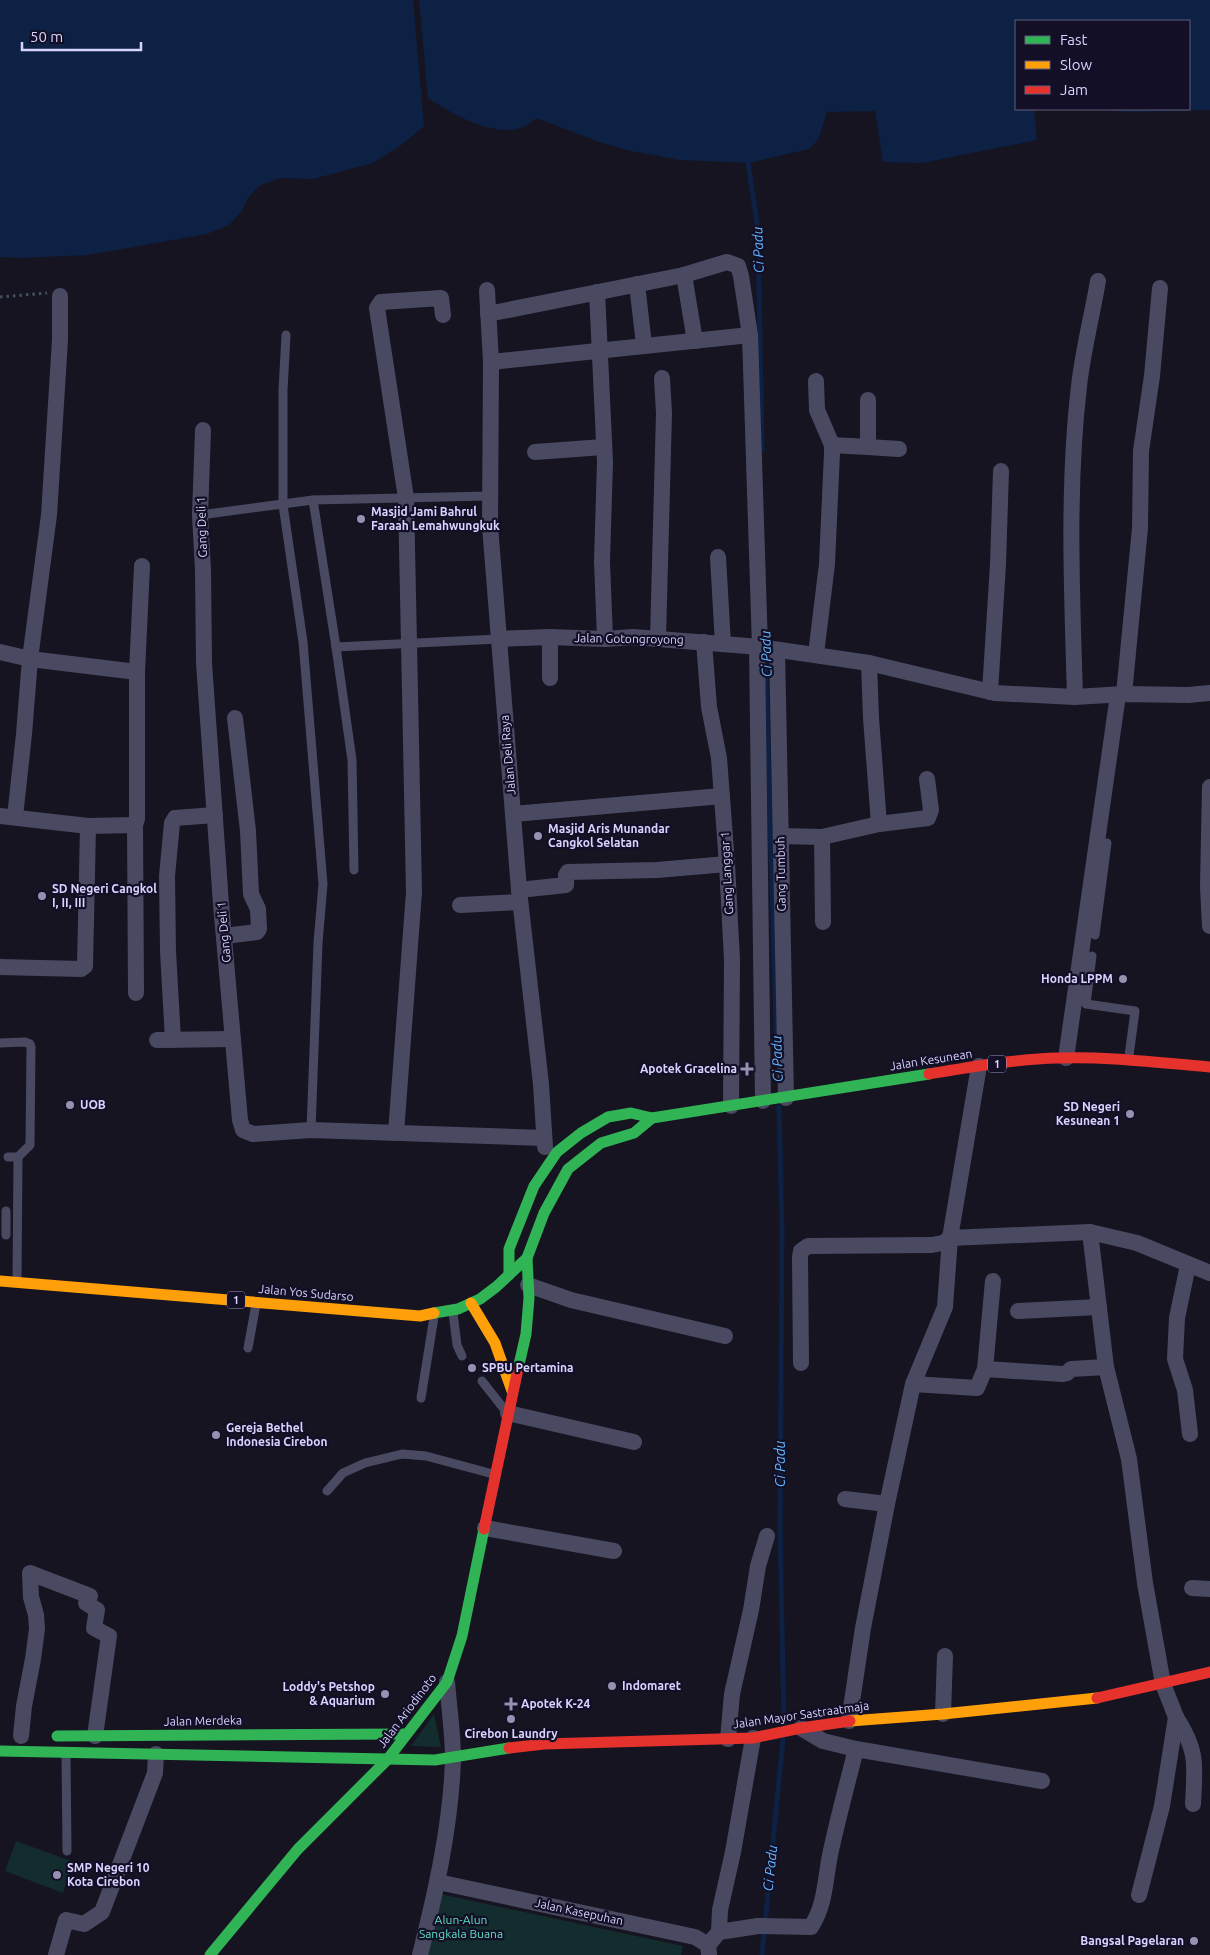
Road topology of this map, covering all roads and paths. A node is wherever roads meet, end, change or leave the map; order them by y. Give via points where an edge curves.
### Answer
1 (684, 275) junction
2 (1098, 281) dead end
3 (637, 284) junction
4 (1160, 288) dead end
5 (487, 290) dead end
6 (597, 292) junction
7 (60, 296) joint
8 (0, 297) edge
9 (488, 314) junction
10 (443, 315) dead end
11 (286, 335) dead end
12 (750, 335) junction
13 (695, 341) junction
14 (644, 346) junction
15 (598, 350) junction
16 (491, 362) junction
17 (662, 378) dead end
18 (816, 381) dead end
19 (868, 400) dead end
20 (203, 430) dead end
21 (832, 445) junction
22 (603, 447) junction
23 (868, 447) junction
24 (898, 449) dead end
25 (535, 452) dead end
26 (1000, 471) dead end
27 (490, 496) junction
28 (406, 498) junction
29 (313, 500) junction
30 (283, 505) junction
31 (200, 515) junction
32 (718, 557) dead end
33 (142, 566) dead end
34 (550, 637) junction
35 (658, 638) junction
36 (498, 639) junction
37 (605, 639) junction
38 (409, 642) junction
39 (704, 642) junction
40 (723, 644) junction
41 (336, 647) junction
42 (767, 648) junction
43 (0, 652) edge
44 (816, 654) junction
45 (30, 659) junction
46 (869, 663) junction
47 (137, 672) junction
48 (550, 678) dead end
49 (990, 692) junction
50 (1121, 694) junction
51 (1210, 694) edge
52 (1075, 697) junction
53 (235, 718) dead end
54 (926, 779) dead end
55 (1210, 787) edge
56 (722, 796) junction
57 (513, 814) junction
58 (215, 815) junction
59 (8, 817) edge
60 (879, 824) junction
61 (135, 825) junction
62 (88, 826) junction
63 (780, 836) junction
64 (822, 837) junction
65 (1107, 843) dead end
66 (1209, 851) edge
67 (727, 864) junction
68 (354, 870) dead end
69 (519, 896) junction
70 (460, 905) dead end
71 (823, 922) dead end
72 (1210, 926) edge
73 (1095, 935) dead end
74 (224, 936) junction
75 (1092, 956) dead end
76 (0, 967) edge
77 (136, 993) dead end
78 (233, 1038) junction
79 (0, 1043) edge
80 (1066, 1058) junction
81 (1128, 1060) junction
82 (979, 1066) junction
83 (1210, 1067) edge
84 (786, 1098) junction
85 (763, 1101) junction
86 (724, 1107) junction
87 (652, 1118) junction
88 (311, 1130) junction
89 (396, 1133) junction
90 (544, 1138) junction
91 (546, 1166) junction
92 (555, 1193) junction
93 (6, 1211) dead end
94 (6, 1223) junction
95 (18, 1223) junction
96 (1090, 1232) junction
97 (6, 1235) dead end
98 (950, 1238) junction
99 (527, 1258) junction
100 (1188, 1265) junction
101 (1210, 1274) edge
102 (509, 1275) junction
103 (993, 1280) dead end
104 (0, 1281) edge
105 (17, 1282) junction
106 (528, 1284) junction
107 (257, 1302) junction
108 (471, 1303) junction
109 (1098, 1307) junction
110 (453, 1310) junction
111 (1018, 1311) dead end
112 (435, 1315) junction
113 (725, 1336) dead end
114 (248, 1348) dead end
115 (462, 1356) dead end
116 (801, 1363) dead end
117 (1106, 1367) junction
118 (985, 1369) junction
119 (482, 1381) dead end
120 (913, 1384) junction
121 (512, 1392) junction
122 (421, 1398) dead end
123 (508, 1413) junction
124 (1190, 1434) dead end
125 (634, 1442) dead end
126 (495, 1474) junction
127 (327, 1491) dead end
128 (845, 1499) dead end
129 (887, 1504) junction
130 (485, 1528) junction
131 (767, 1536) dead end
132 (614, 1552) dead end
133 (1192, 1588) dead end
134 (1210, 1589) edge
135 (946, 1656) dead end
136 (1210, 1672) edge
137 (447, 1682) junction
138 (1163, 1684) junction
139 (943, 1714) junction
140 (1176, 1717) junction
141 (849, 1721) junction
142 (801, 1728) junction
143 (406, 1734) junction
144 (19, 1736) dead end
145 (46, 1736) dead end
146 (88, 1736) junction
147 (760, 1737) junction
148 (728, 1739) junction
149 (856, 1749) junction
150 (0, 1751) edge
151 (66, 1752) junction
152 (80, 1752) junction
153 (156, 1754) junction
154 (453, 1757) junction
155 (387, 1760) junction
156 (1042, 1782) dead end
157 (1192, 1804) dead end
158 (67, 1851) dead end
159 (438, 1882) junction
160 (1139, 1895) dead end
161 (719, 1932) junction
162 (709, 1950) edge
163 (56, 1955) edge
164 (210, 1955) edge
165 (420, 1955) edge

1 - 3 street
1 - 12 street via 727,262 738,266
1 - 13 street
2 - 52 street via 1079,387 1071,497
3 - 6 street
3 - 14 street
4 - 50 street via 1141,451 1140,528
5 - 9 street, Jalan Deli Raya
6 - 9 street
6 - 15 street
7 - 8 path via 37,293
7 - 45 street via 49,515
9 - 16 street, Jalan Deli Raya
10 - 28 street via 441,298 381,302 377,308
11 - 30 lane
12 - 13 street
12 - 42 street
13 - 14 street
14 - 15 street
15 - 16 street
15 - 22 street
16 - 27 street, Jalan Deli Raya
17 - 35 street via 664,413
18 - 21 street via 817,410
19 - 23 street
20 - 31 street, Gang Deli 1
21 - 23 street
21 - 44 street via 827,564
22 - 25 street
22 - 37 street
23 - 24 street
26 - 49 street
27 - 28 lane
27 - 36 street, Jalan Deli Raya
28 - 29 lane
28 - 38 street
29 - 30 lane
29 - 41 lane
30 - 31 lane
30 - 88 lane via 302,642 323,884
31 - 58 street, Gang Deli 1 via 204,663
32 - 40 street
33 - 47 street
34 - 36 street, Jalan Gotongroyong
34 - 37 street, Jalan Gotongroyong
34 - 48 street
35 - 37 street, Jalan Gotongroyong
35 - 39 street, Jalan Gotongroyong
36 - 38 lane
36 - 57 street, Jalan Deli Raya
38 - 41 lane
38 - 89 street via 414,892
39 - 40 street, Jalan Gotongroyong
39 - 56 street, Gang Langgar 1 via 709,707 719,758
40 - 42 street, Jalan Gotongroyong
41 - 68 lane via 352,760
42 - 44 street, Jalan Gotongroyong
42 - 63 street, Gang Tumbuh
42 - 85 street
43 - 45 street
44 - 46 street, Jalan Gotongroyong
45 - 47 street
45 - 59 street
46 - 49 street, Jalan Gotongroyong
46 - 60 street
47 - 61 street
49 - 52 street, Jalan Gotongroyong
50 - 51 street, Jalan Gotongroyong
50 - 52 street, Jalan Gotongroyong
50 - 80 street
53 - 74 street via 248,832 251,894 258,908 260,929
54 - 60 street via 931,810 928,818
55 - 66 street
56 - 57 street
56 - 67 street, Gang Langgar 1
57 - 69 street, Jalan Deli Raya
58 - 74 street, Gang Deli 1
58 - 78 street via 175,818 172,821 167,876 165,1040
59 - 62 street
60 - 64 street
61 - 62 street
61 - 77 street
62 - 76 street via 85,966 81,969
63 - 64 street
63 - 84 street, Gang Tumbuh
64 - 71 street
65 - 73 lane
66 - 72 street
67 - 69 street via 568,872 566,885
67 - 86 street, Gang Langgar 1 via 732,960
69 - 70 street
69 - 90 street, Jalan Deli Raya via 541,1084
74 - 78 street, Gang Deli 1
75 - 81 lane via 1086,1004 1134,1011
78 - 88 street, Gang Deli 1 via 242,1130 253,1134
79 - 95 lane via 25,1042 31,1047 30,1144 13,1158
80 - 81 main road, Jalan Kesunean / 1
80 - 82 main road, Jalan Kesunean / 1
81 - 83 main road, Jalan Kesunean / 1
82 - 84 main road, Jalan Kesunean / 1
82 - 98 street
84 - 85 main road, Jalan Kesunean / 1
85 - 86 main road, Jalan Kesunean / 1
86 - 87 main road, Jalan Yos Sudarso / 1
87 - 91 main road, Jalan Yos Sudarso / 1 via 631,1113 608,1118 581,1133 557,1152
87 - 92 main road, Jalan Yos Sudarso / 1 via 634,1133 601,1143 568,1169
88 - 89 street, Gang Deli 1
89 - 90 street, Gang Deli 1
90 - 91 street, Jalan Deli Raya
91 - 92 street, Jalan Deli Raya
91 - 102 main road, Jalan Yos Sudarso / 1 via 534,1186 509,1249
92 - 99 main road, Jalan Yos Sudarso / 1
93 - 94 lane
94 - 95 lane
94 - 97 lane
95 - 105 lane
96 - 98 street
96 - 100 street via 1137,1243
96 - 109 street
98 - 116 street via 932,1245 803,1248 800,1257
98 - 120 street via 945,1307
99 - 102 main road, Jalan Yos Sudarso / 1
99 - 106 main road, Jalan Ariodinoto
100 - 101 street
100 - 124 street via 1177,1318 1175,1359 1185,1390
102 - 108 main road, Jalan Yos Sudarso / 1
103 - 118 street
104 - 105 main road, Jalan Yos Sudarso / 1
105 - 107 main road, Jalan Yos Sudarso / 1
106 - 113 street via 572,1300
106 - 121 main road, Jalan Ariodinoto via 526,1334
107 - 112 main road, Jalan Yos Sudarso / 1
107 - 114 lane
108 - 110 main road, Jalan Yos Sudarso / 1
108 - 121 main road, Jalan Ariodinoto via 495,1343
109 - 111 street
109 - 117 street
110 - 112 main road, Jalan Yos Sudarso / 1
110 - 115 lane via 457,1345
112 - 122 lane
117 - 118 street via 1072,1368 1063,1374
117 - 138 street via 1129,1459 1145,1583
118 - 120 street via 977,1388
119 - 123 lane
120 - 129 street
121 - 123 main road, Jalan Ariodinoto
123 - 125 street
123 - 126 main road, Jalan Ariodinoto
126 - 127 lane via 426,1456 402,1454 365,1463 343,1473
126 - 130 main road, Jalan Ariodinoto
128 - 129 street
129 - 141 street
130 - 132 street
130 - 137 main road, Jalan Ariodinoto via 462,1636
131 - 148 street via 732,1694
133 - 134 street
135 - 139 street
136 - 138 main road, Jalan Mayor Sastraatmaja
137 - 143 main road, Jalan Ariodinoto
137 - 154 street
138 - 139 main road, Jalan Mayor Sastraatmaja via 1091,1699
138 - 140 street
139 - 141 main road, Jalan Mayor Sastraatmaja
140 - 157 street via 1192,1746 1195,1768
140 - 160 street via 1162,1806
141 - 142 main road, Jalan Mayor Sastraatmaja
142 - 147 main road, Jalan Mayor Sastraatmaja
142 - 149 street via 823,1741
143 - 146 main road, Jalan Merdeka
143 - 155 main road, Jalan Ariodinoto
144 - 146 street via 37,1628 30,1573 90,1596 86,1603 97,1610 94,1628 109,1636
145 - 146 main road, Jalan Merdeka
146 - 152 main road
147 - 148 main road, Jalan Mayor Sastraatmaja
147 - 161 street via 720,1910
148 - 154 main road, Jalan Mayor Sastraatmaja via 544,1744
149 - 156 street
149 - 161 street via 819,1913 811,1927 764,1926
150 - 151 main road
151 - 152 main road
151 - 158 lane
152 - 153 main road
153 - 155 main road
153 - 163 street via 155,1772 102,1912 84,1924 66,1920
154 - 155 main road, Jalan Mayor Sastraatmaja via 427,1761
154 - 159 street
155 - 164 main road, Jalan Ariodinoto via 298,1849
159 - 162 street, Jalan Kasepuhan via 695,1937
159 - 165 street
161 - 162 street

